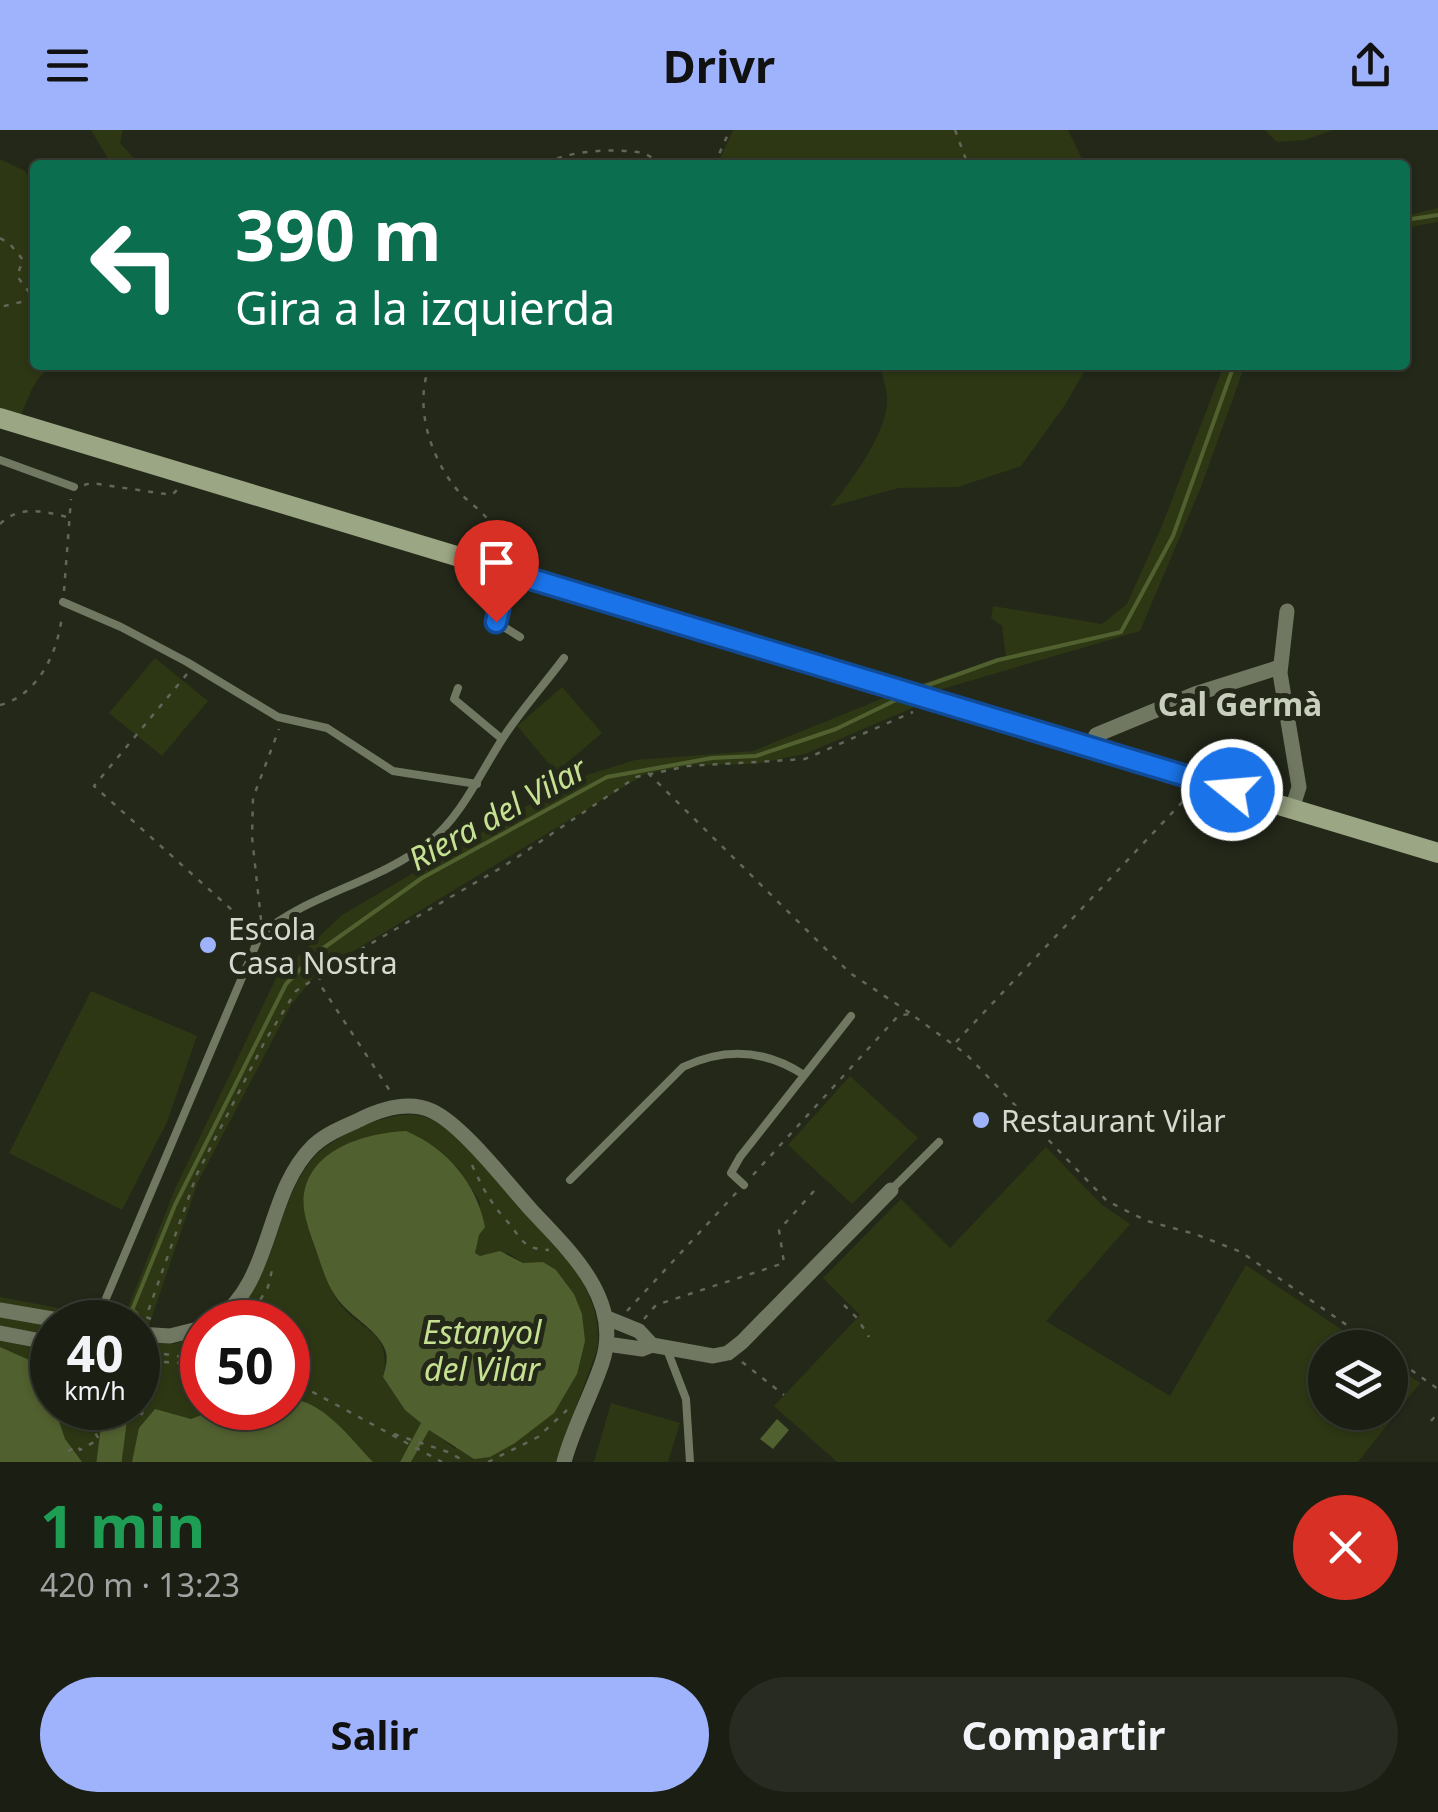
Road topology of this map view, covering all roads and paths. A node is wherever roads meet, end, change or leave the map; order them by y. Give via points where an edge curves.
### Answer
1 (730, 130) edge
2 (956, 130) edge
3 (552, 160) edge
4 (655, 160) edge
5 (716, 160) edge
6 (966, 160) edge
7 (0, 238) edge
8 (30, 294) edge
9 (30, 300) edge
10 (0, 307) edge
11 (429, 370) edge
12 (0, 418) edge
13 (0, 460) edge
14 (179, 487) dead end
15 (74, 488) junction
16 (68, 517) junction
17 (0, 524) edge
18 (488, 566) junction
19 (63, 602) junction
20 (1287, 611) dead end
21 (520, 637) dead end
22 (564, 658) dead end
23 (194, 666) junction
24 (1280, 668) junction
25 (458, 688) dead end
26 (930, 700) junction
27 (0, 706) edge
28 (282, 718) junction
29 (502, 739) junction
30 (1091, 748) junction
31 (648, 773) junction
32 (1202, 781) junction
33 (477, 784) junction
34 (1292, 809) junction
35 (1438, 853) edge
36 (260, 935) junction
37 (319, 975) junction
38 (911, 1014) junction
39 (851, 1016) dead end
40 (954, 1044) junction
41 (804, 1075) junction
42 (394, 1106) junction
43 (939, 1142) dead end
44 (466, 1158) dead end
45 (570, 1180) dead end
46 (744, 1185) junction
47 (891, 1190) joint
48 (814, 1191) dead end
49 (554, 1250) dead end
50 (273, 1269) dead end
51 (105, 1300) edge
52 (152, 1300) edge
53 (237, 1300) edge
54 (260, 1300) edge
55 (844, 1305) dead end
56 (0, 1310) edge
57 (30, 1315) edge
58 (607, 1318) junction
59 (640, 1324) dead end
60 (1354, 1330) edge
61 (0, 1332) edge
62 (869, 1337) dead end
63 (30, 1338) edge
64 (607, 1344) junction
65 (659, 1346) junction
66 (742, 1362) dead end
67 (1408, 1368) edge
68 (1438, 1389) edge
69 (310, 1391) edge
70 (784, 1396) dead end
71 (568, 1409) dead end
72 (1438, 1414) edge
73 (1431, 1421) dead end
74 (93, 1430) edge
75 (388, 1433) junction
76 (104, 1436) dead end
77 (99, 1439) junction
78 (68, 1451) dead end
79 (566, 1455) edge
80 (499, 1461) edge
81 (442, 1462) edge
82 (466, 1462) edge
83 (488, 1462) edge
84 (690, 1462) edge

1 - 5 path
2 - 6 path
3 - 4 path via 581,152 643,153
7 - 8 path via 22,260 17,276
9 - 10 path
11 - 18 path via 424,415 434,450 452,484 490,521 496,536
12 - 18 main road
13 - 15 lane
14 - 15 path via 172,495 91,482
15 - 16 path
16 - 17 path via 38,510
16 - 19 path
18 - 21 lane via 483,587 499,609 496,622
18 - 26 main road
19 - 23 lane
19 - 27 path via 50,664
20 - 24 street
22 - 29 lane
23 - 28 lane
23 - 36 path via 94,786
24 - 30 street via 1096,735
24 - 34 street via 1299,787
25 - 29 lane via 454,699
26 - 30 main road
26 - 31 path via 805,759
28 - 33 lane via 327,728 392,771
28 - 36 path via 253,798
29 - 33 lane
30 - 32 main road
31 - 37 path
31 - 38 path via 850,973
32 - 34 main road
32 - 40 path
33 - 36 lane via 430,842
34 - 35 main road
36 - 51 lane
37 - 42 path via 391,1089
37 - 52 path via 290,1000 265,1041 198,1174
38 - 40 path
38 - 46 path via 899,1015
39 - 41 lane
40 - 60 path via 1106,1200 1241,1252
41 - 45 lane via 764,1056 698,1060 683,1067
41 - 46 lane via 740,1156 731,1173
42 - 53 street via 313,1146 290,1180
42 - 58 street via 432,1111 462,1134 562,1243
43 - 47 lane
44 - 49 path via 486,1198 521,1242
46 - 58 path via 629,1310
47 - 65 street via 728,1354
48 - 59 path via 780,1230 784,1263 656,1305
50 - 54 path
55 - 62 path
56 - 57 street
58 - 64 street
58 - 65 street
61 - 63 street
64 - 65 street
64 - 79 street
65 - 84 lane via 686,1398
66 - 70 path
67 - 68 path
69 - 75 path
71 - 80 path
72 - 73 path
74 - 77 path
75 - 81 path
75 - 82 path
76 - 77 path
77 - 78 path
80 - 83 path

